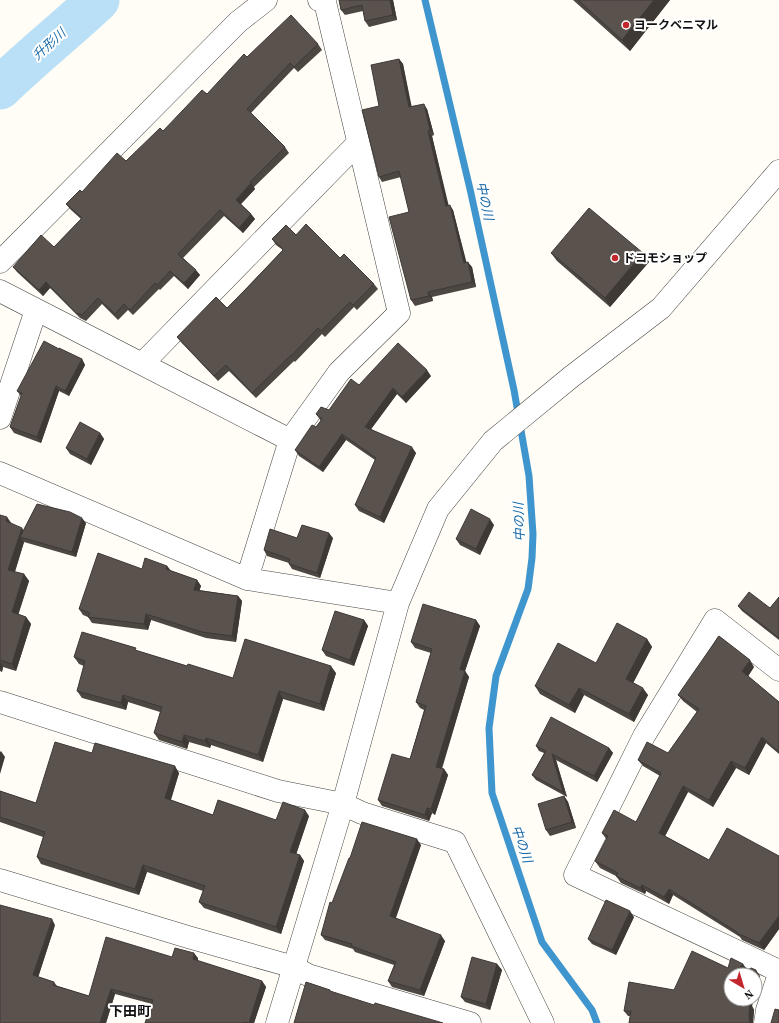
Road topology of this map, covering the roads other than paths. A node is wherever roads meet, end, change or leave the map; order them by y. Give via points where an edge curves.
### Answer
1 (266, 0) edge
2 (319, 0) edge
3 (358, 142) junction
4 (779, 171) edge
5 (0, 262) edge
6 (0, 291) edge
7 (36, 310) junction
8 (142, 364) junction
9 (0, 418) edge
10 (290, 440) junction
11 (0, 473) edge
12 (248, 579) junction
13 (398, 603) junction
14 (779, 670) edge
15 (0, 702) edge
16 (343, 804) junction
17 (0, 880) edge
18 (294, 967) junction
19 (779, 972) edge
20 (277, 1023) edge
21 (470, 1023) edge
22 (543, 1023) edge
23 (765, 1023) edge

1 - 5 street via 238,22
2 - 3 street via 324,2
3 - 8 street
3 - 10 street via 399,313 339,372
4 - 13 street via 661,308 571,377 494,441 438,509
6 - 7 street
7 - 8 street
7 - 9 street
8 - 10 street
10 - 12 street
11 - 12 street
12 - 13 street
13 - 16 street
14 - 19 street via 715,620 644,736 575,875
15 - 16 street via 278,791
16 - 18 street
16 - 22 street via 362,813 455,842
17 - 18 street
18 - 20 street
18 - 21 street via 308,975
19 - 23 street

